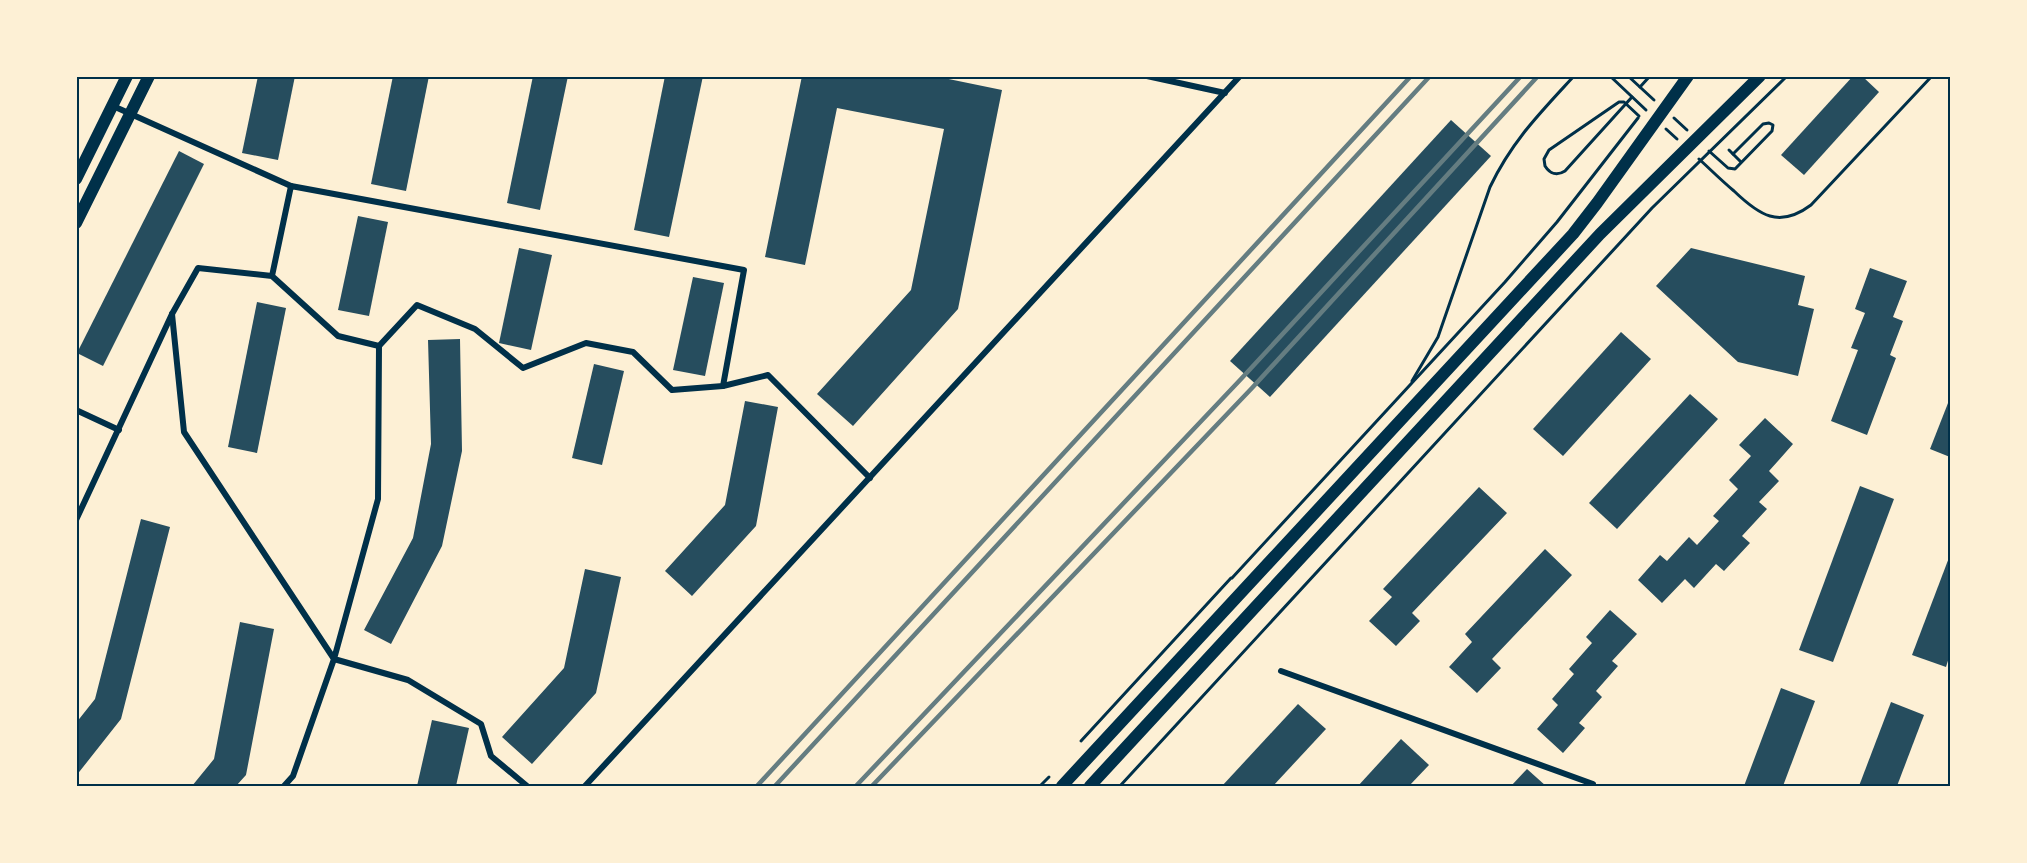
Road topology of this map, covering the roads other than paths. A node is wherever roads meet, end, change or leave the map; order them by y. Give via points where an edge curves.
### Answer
1 (127, 76) edge
2 (149, 76) edge
3 (1147, 76) edge
4 (1240, 76) edge
5 (1688, 76) edge
6 (1750, 76) edge
7 (1760, 76) edge
8 (1225, 93) junction
9 (1737, 101) junction
10 (113, 106) junction
11 (130, 114) junction
12 (76, 179) edge
13 (291, 186) junction
14 (76, 223) edge
15 (272, 276) junction
16 (172, 314) junction
17 (379, 346) junction
18 (723, 386) junction
19 (76, 411) edge
20 (119, 430) junction
21 (870, 478) junction
22 (76, 520) edge
23 (334, 659) junction
24 (1281, 671) dead end
25 (284, 786) edge
26 (527, 786) edge
27 (585, 786) edge
28 (1062, 786) edge
29 (1090, 786) edge
30 (1591, 786) edge

1 - 10 main road
2 - 11 main road
3 - 8 street
4 - 8 street
5 - 28 main road via 1573,234
6 - 9 main road
7 - 9 main road
8 - 21 street
9 - 29 main road via 1600,234
10 - 11 street
10 - 12 main road
11 - 13 street
11 - 14 main road
13 - 15 street
13 - 18 street via 744,270
15 - 16 street via 198,268
15 - 17 street via 338,336
16 - 20 street
16 - 23 street via 184,432
17 - 18 street via 417,305 474,329 523,368 586,343 633,352 672,390
17 - 23 street via 378,499
18 - 21 street via 768,375
19 - 20 street
20 - 22 street
21 - 27 street
23 - 25 street via 293,776
23 - 26 street via 408,680 481,724 491,756
24 - 30 street

